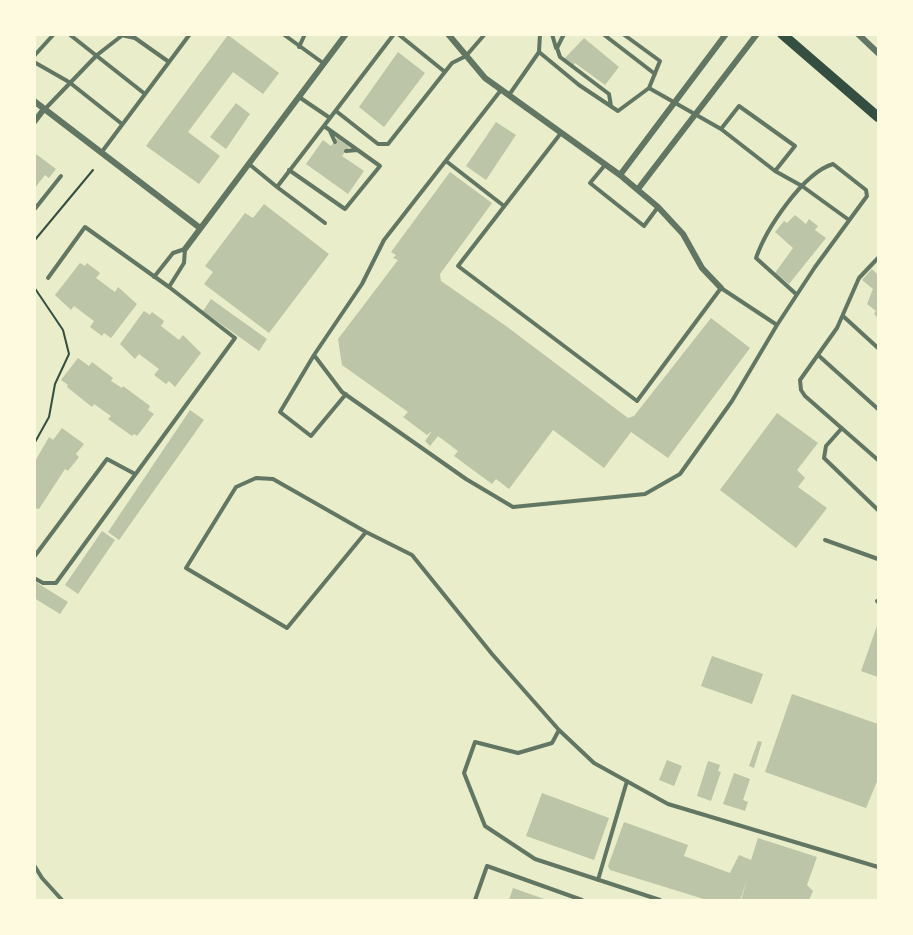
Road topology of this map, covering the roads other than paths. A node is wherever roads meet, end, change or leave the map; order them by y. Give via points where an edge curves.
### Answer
1 (54, 34) edge
2 (69, 34) edge
3 (190, 34) edge
4 (283, 34) edge
5 (305, 34) edge
6 (346, 34) edge
7 (396, 34) edge
8 (448, 34) edge
9 (485, 34) edge
10 (540, 34) edge
11 (552, 34) edge
12 (564, 34) edge
13 (603, 34) edge
14 (623, 34) edge
15 (726, 34) edge
16 (757, 34) edge
17 (782, 34) edge
18 (858, 34) edge
19 (122, 35) edge
20 (299, 47) junction
21 (557, 48) junction
22 (538, 52) junction
23 (879, 53) edge
24 (97, 55) junction
25 (34, 56) edge
26 (466, 56) junction
27 (34, 62) edge
28 (170, 62) junction
29 (322, 63) junction
30 (445, 72) junction
31 (654, 74) junction
32 (69, 82) junction
33 (649, 88) junction
34 (501, 90) junction
35 (146, 94) junction
36 (509, 95) junction
37 (299, 97) junction
38 (34, 101) edge
39 (675, 102) junction
40 (611, 106) junction
41 (44, 109) junction
42 (336, 111) junction
43 (696, 116) junction
44 (879, 117) edge
45 (330, 118) junction
46 (34, 122) edge
47 (122, 124) junction
48 (324, 126) junction
49 (722, 129) junction
50 (330, 130) junction
51 (561, 133) junction
52 (335, 142) dead end
53 (358, 150) junction
54 (346, 151) dead end
55 (101, 153) junction
56 (446, 161) junction
57 (248, 164) junction
58 (606, 165) junction
59 (289, 170) junction
60 (775, 171) junction
61 (620, 175) junction
62 (61, 176) dead end
63 (802, 186) junction
64 (277, 187) junction
65 (638, 189) junction
66 (504, 206) junction
67 (658, 207) junction
68 (35, 208) edge
69 (849, 220) junction
70 (325, 223) dead end
71 (200, 228) junction
72 (185, 249) junction
73 (879, 258) edge
74 (154, 277) junction
75 (48, 278) dead end
76 (169, 287) junction
77 (721, 288) junction
78 (796, 294) junction
79 (843, 316) junction
80 (777, 325) junction
81 (879, 348) edge
82 (314, 355) junction
83 (818, 355) junction
84 (346, 394) junction
85 (879, 409) edge
86 (842, 428) junction
87 (879, 460) edge
88 (135, 474) junction
89 (879, 510) edge
90 (366, 532) junction
91 (825, 540) dead end
92 (34, 557) edge
93 (879, 559) edge
94 (34, 578) edge
95 (559, 730) junction
96 (627, 781) junction
97 (34, 866) edge
98 (879, 867) edge
99 (598, 880) junction
100 (62, 900) edge
101 (475, 900) edge
102 (582, 900) edge
103 (660, 900) edge

1 - 25 lane
2 - 24 lane
3 - 28 lane
4 - 20 lane
5 - 20 lane
6 - 29 street
7 - 30 lane
7 - 42 lane
8 - 26 street
9 - 26 lane
10 - 22 lane
11 - 21 lane
12 - 21 lane
13 - 31 lane
14 - 31 lane via 660,61
15 - 39 street
16 - 43 street
17 - 44 main road
18 - 23 street
19 - 24 lane
19 - 28 lane via 135,38
20 - 29 lane
21 - 40 lane via 560,57 609,94
22 - 36 lane
22 - 40 lane
24 - 32 lane
24 - 35 lane
26 - 30 lane
26 - 34 street
27 - 32 lane
28 - 35 lane
29 - 37 street
30 - 42 lane via 388,144 378,144
31 - 33 lane
32 - 41 lane
32 - 47 lane
33 - 39 lane
33 - 40 lane via 618,111
34 - 36 street
34 - 56 lane
35 - 47 lane
36 - 51 street
37 - 45 lane
37 - 57 street
38 - 41 street
39 - 43 lane
39 - 61 street
41 - 46 street
41 - 55 street
42 - 45 lane
43 - 49 lane
43 - 65 street
45 - 48 lane
47 - 55 lane
48 - 50 lane
48 - 59 lane
49 - 60 lane
49 - 60 lane via 740,106 795,146
50 - 52 lane
50 - 53 lane
51 - 58 street
51 - 66 lane
53 - 54 lane
53 - 59 lane via 380,166 345,209
55 - 71 street
56 - 66 lane
56 - 82 lane via 384,240 362,284
57 - 64 lane
57 - 71 street
58 - 61 street
58 - 67 lane via 590,183 644,226
59 - 64 lane
60 - 63 lane
61 - 65 street
62 - 68 lane
63 - 69 lane
63 - 69 lane via 833,164 867,190
63 - 78 lane via 763,237 756,258
64 - 70 lane
65 - 67 street
66 - 77 lane via 458,266 637,401
67 - 77 street via 683,234 702,268
69 - 78 lane
71 - 72 street
72 - 74 lane via 173,254
72 - 76 lane via 184,263
73 - 79 lane via 859,278
74 - 75 lane via 85,227
74 - 76 lane
76 - 88 lane via 235,338
77 - 80 lane
78 - 80 lane
79 - 81 lane
79 - 83 lane
80 - 84 lane via 732,401 680,474 645,494 513,507
82 - 84 lane
82 - 84 lane via 280,412 311,436
83 - 85 lane
83 - 86 lane via 800,380 801,390
86 - 87 lane
86 - 89 lane via 826,446 824,458
88 - 92 lane via 107,459
88 - 94 lane via 56,583
90 - 90 lane via 289,486 273,479 256,478 236,487 186,568 287,628
90 - 95 lane via 412,555
91 - 93 lane
95 - 96 lane via 594,763
95 - 99 lane via 552,743 518,753 475,742 464,773 485,826 535,859
96 - 98 lane via 668,804
96 - 99 lane
97 - 100 lane
99 - 103 lane
101 - 102 lane via 487,866

